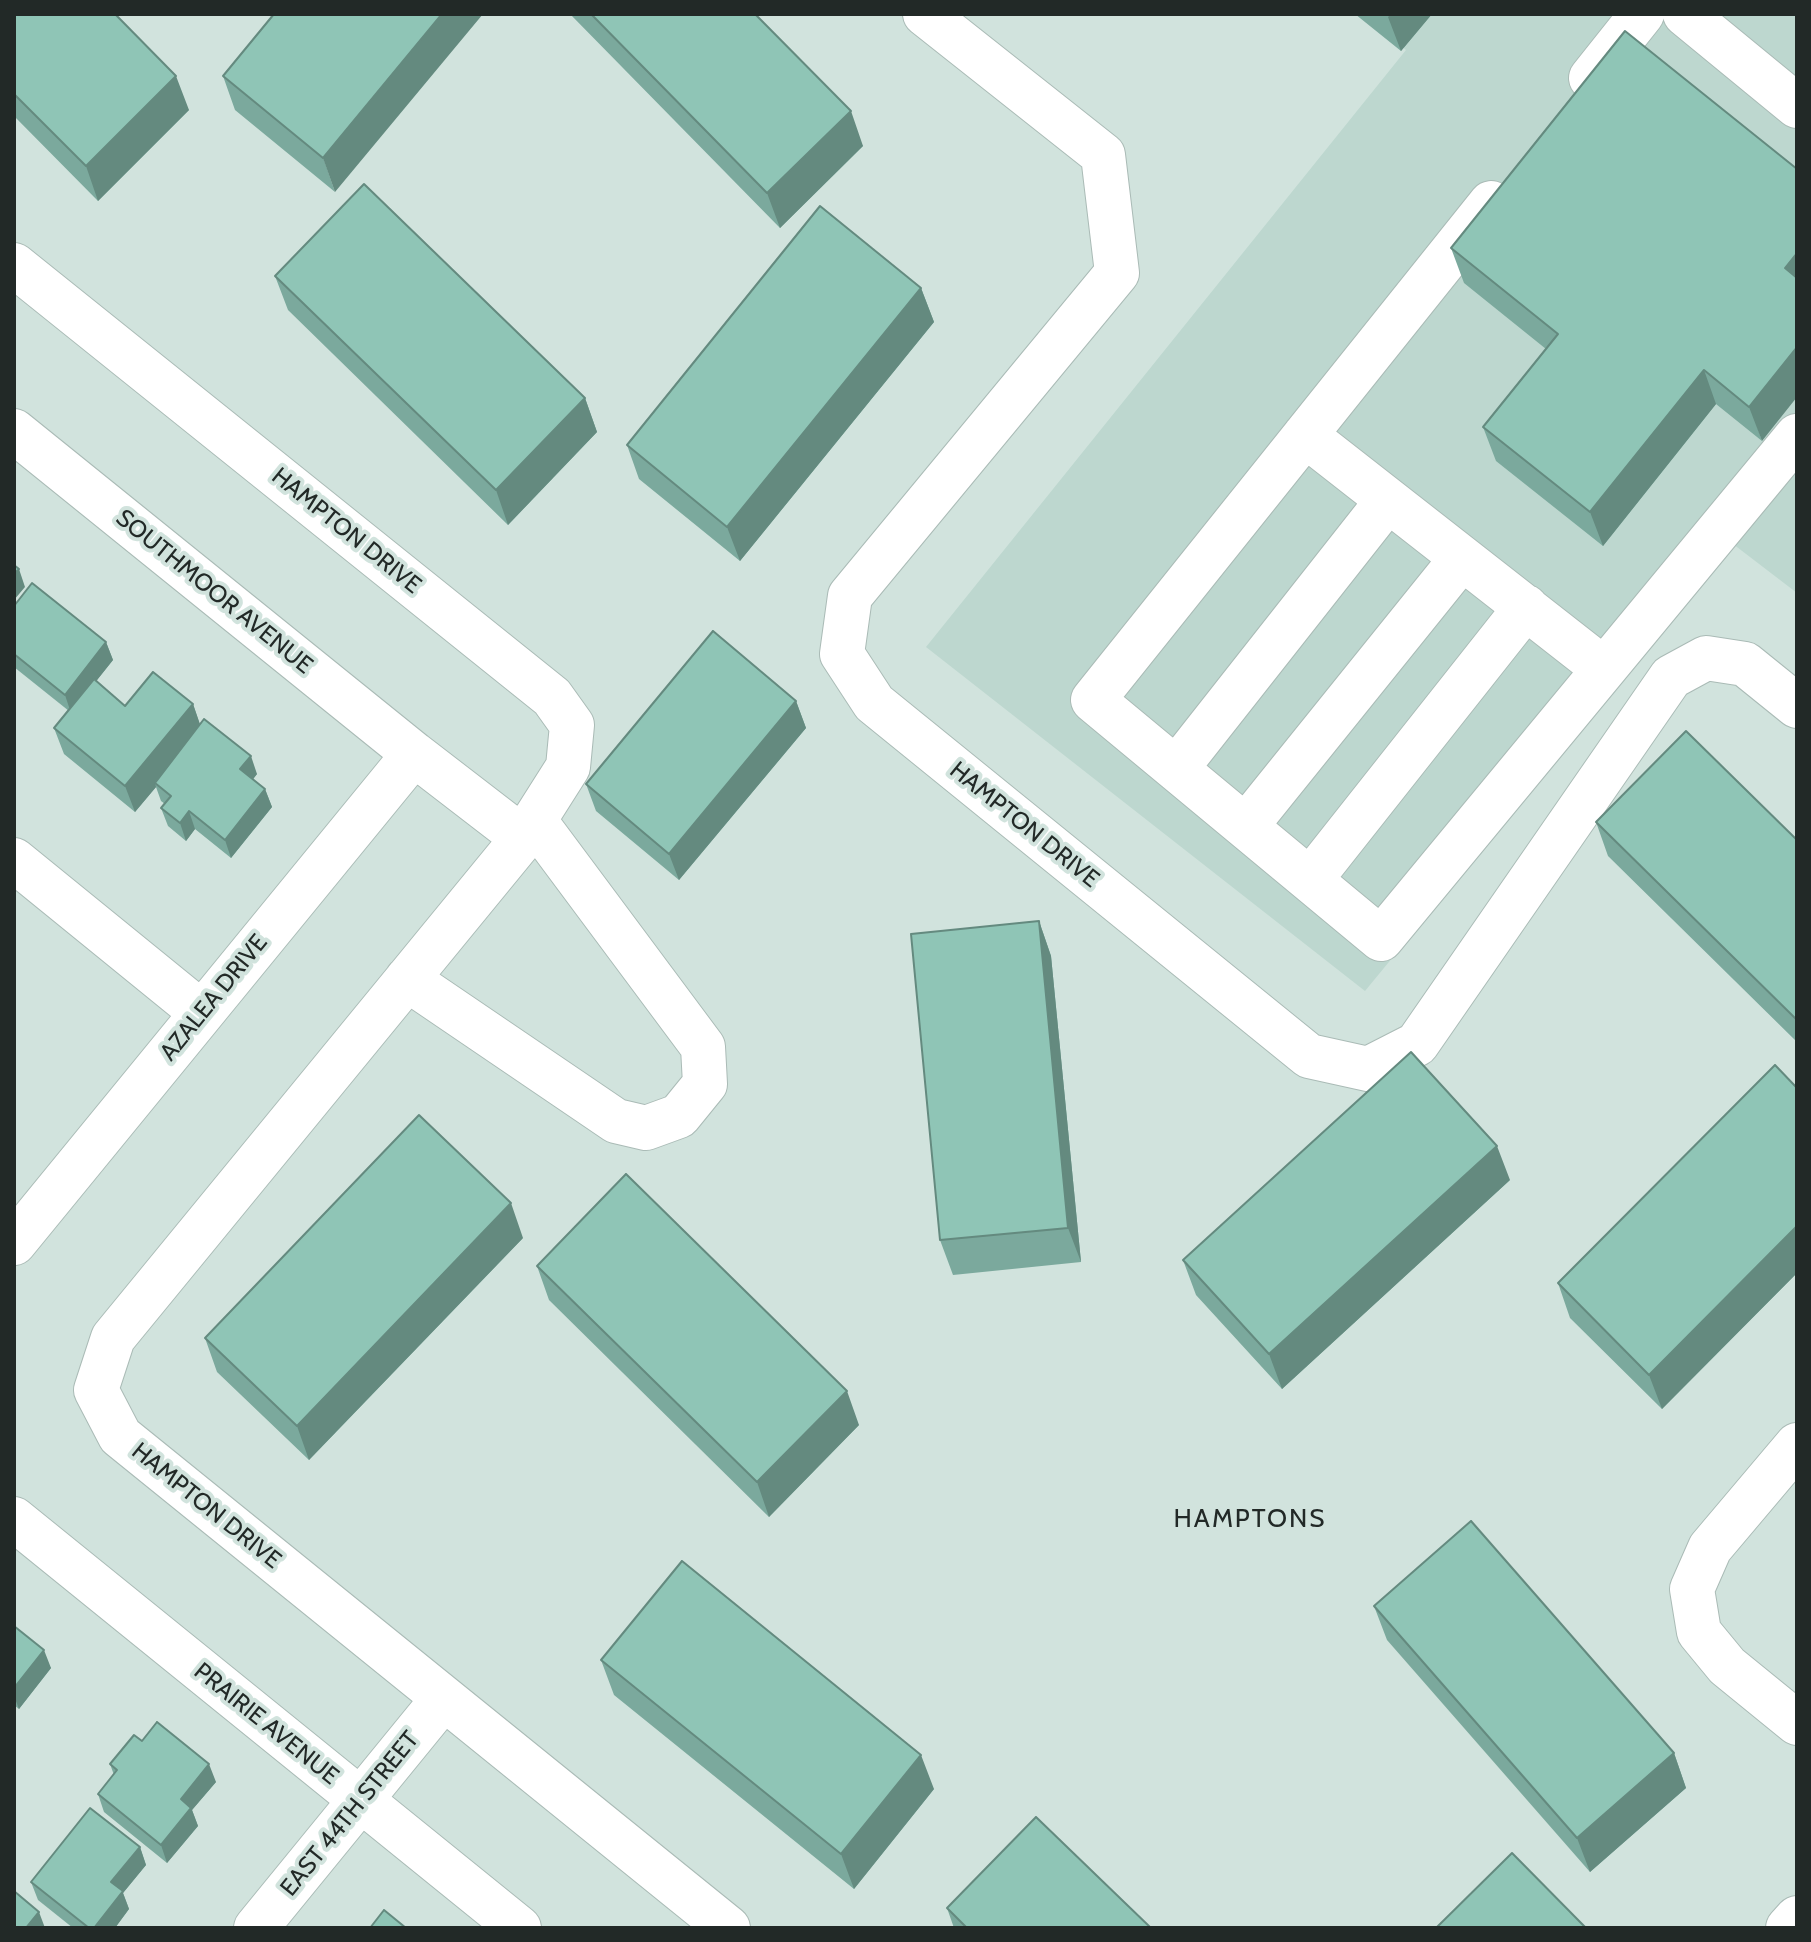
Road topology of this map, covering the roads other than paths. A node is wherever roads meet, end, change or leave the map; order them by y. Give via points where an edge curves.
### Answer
1 (925, 14) edge
2 (1642, 14) edge
3 (1685, 14) edge
4 (1797, 106) edge
5 (1563, 113) edge
6 (1513, 175) edge
7 (14, 265) edge
8 (14, 431) edge
9 (1305, 435) junction
10 (1797, 436) edge
11 (1388, 500) junction
12 (1462, 558) junction
13 (1526, 607) junction
14 (1604, 669) junction
15 (1797, 706) edge
16 (414, 754) junction
17 (1176, 769) junction
18 (1246, 826) junction
19 (528, 829) junction
20 (14, 860) edge
21 (1310, 880) junction
22 (407, 979) junction
23 (202, 1013) junction
24 (14, 1243) edge
25 (1797, 1445) edge
26 (14, 1519) edge
27 (443, 1699) junction
28 (1797, 1723) edge
29 (361, 1801) junction
30 (1797, 1918) edge
31 (256, 1928) edge
32 (519, 1928) edge
33 (728, 1928) edge
34 (1788, 1928) edge

1 - 15 street, HAMPTON DRIVE via 1103,155 1117,273 850,596 842,654 874,703 1309,1056 1368,1069 1417,1044 1671,677 1706,658 1745,664
2 - 5 street
3 - 4 street
6 - 9 street
7 - 19 street, HAMPTON DRIVE via 552,697 572,725 568,767
8 - 16 street, SOUTHMOOR AVENUE
9 - 11 street
9 - 17 street via 1093,700
10 - 14 street
11 - 12 street
11 - 17 street
12 - 13 street
12 - 18 street
13 - 14 street
13 - 21 street
14 - 21 street via 1381,939
16 - 19 street
16 - 23 street, AZALEA DRIVE
17 - 18 street
18 - 21 street
19 - 22 street, HAMPTON DRIVE
19 - 22 street via 703,1047 705,1084 679,1116 646,1128 616,1121
20 - 23 street
22 - 27 street, HAMPTON DRIVE via 113,1338 96,1390 120,1436
23 - 24 street, AZALEA DRIVE
25 - 28 street via 1710,1548 1692,1589 1699,1632 1727,1666
26 - 29 street, PRAIRIE AVENUE
27 - 29 street, EAST 44TH STREET
27 - 33 street, HAMPTON DRIVE
29 - 31 street, EAST 44TH STREET
29 - 32 street, PRAIRIE AVENUE
30 - 34 street

